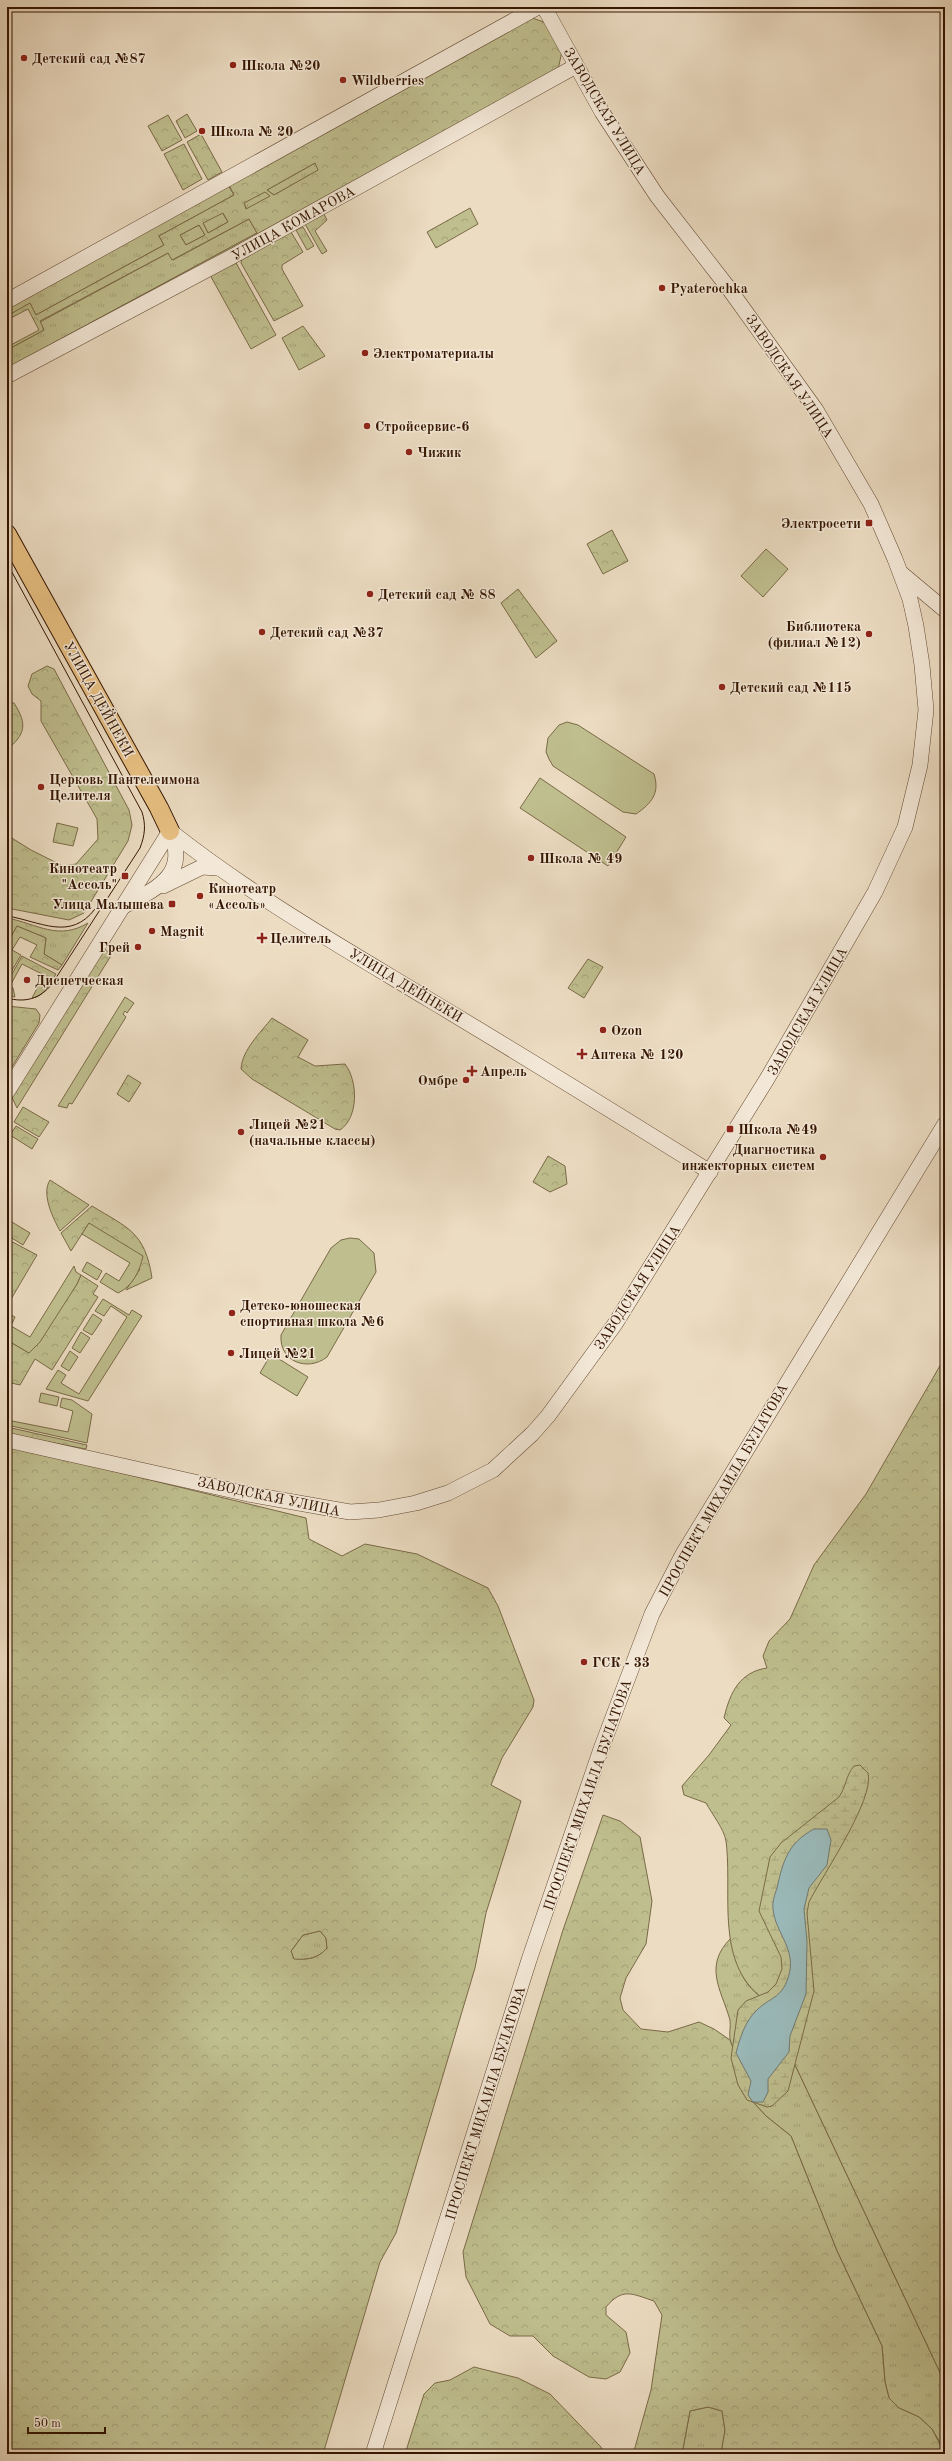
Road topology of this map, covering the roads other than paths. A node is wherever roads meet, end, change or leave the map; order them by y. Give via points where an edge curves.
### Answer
1 (538, 7) edge
2 (544, 7) edge
3 (576, 66) junction
4 (7, 301) edge
5 (7, 376) edge
6 (7, 534) edge
7 (902, 574) junction
8 (942, 608) edge
9 (916, 626) junction
10 (170, 831) junction
11 (214, 866) junction
12 (153, 890) junction
13 (123, 907) junction
14 (7, 1092) edge
15 (945, 1124) edge
16 (710, 1172) junction
17 (7, 1440) edge
18 (374, 2454) edge

1 - 4 street
2 - 3 street, ЗАВОДСКАЯ УЛИЦА
3 - 5 street, УЛИЦА КОМАРОВА via 235,255
3 - 7 street, ЗАВОДСКАЯ УЛИЦА via 602,112 657,196 727,286 816,410 871,504
6 - 10 main road, УЛИЦА ДЕЙНЕКИ via 160,808
7 - 8 street, ЗАВОДСКАЯ УЛИЦА
7 - 9 street, ЗАВОДСКАЯ УЛИЦА
8 - 9 street, ЗАВОДСКАЯ УЛИЦА via 929,607 921,612
9 - 16 street, ЗАВОДСКАЯ УЛИЦА via 926,710 920,765 905,827 893,857 862,915
10 - 11 street, УЛИЦА ДЕЙНЕКИ
10 - 12 street via 176,844 176,858 172,871 164,882
10 - 13 street
11 - 12 street via 202,867
11 - 16 street, УЛИЦА ДЕЙНЕКИ via 284,912 523,1055
12 - 13 street
13 - 14 street
15 - 18 street, ПРОСПЕКТ МИХАИЛА БУЛАТОВА via 683,1554 652,1614 601,1749 529,1960
16 - 17 street, ЗАВОДСКАЯ УЛИЦА via 598,1349 548,1416 493,1470 448,1494 379,1510 350,1512 290,1502

